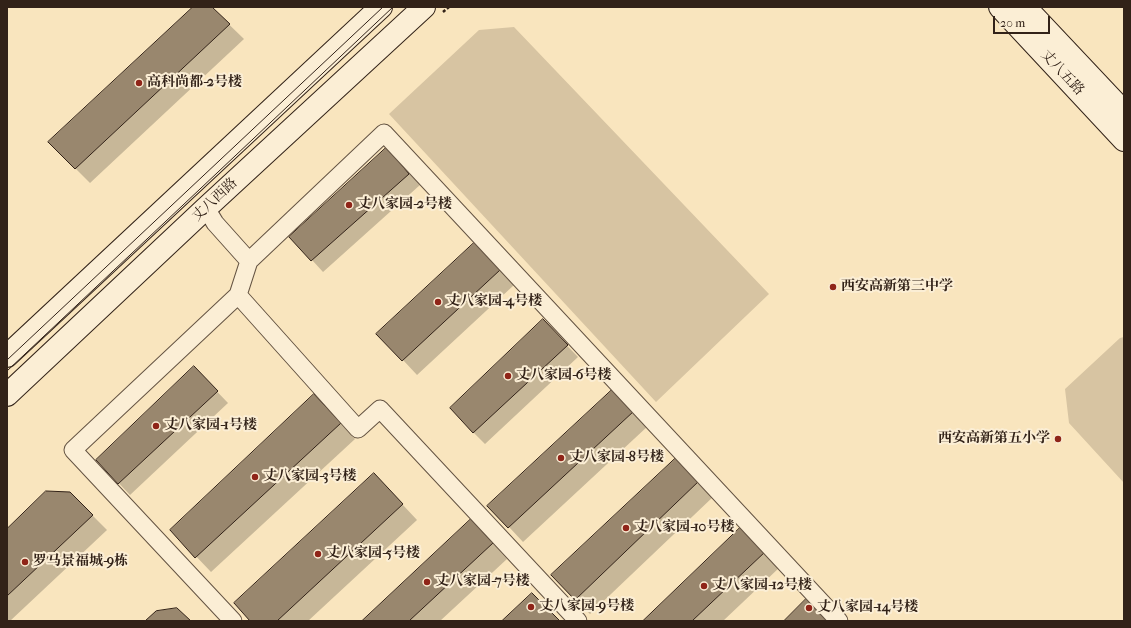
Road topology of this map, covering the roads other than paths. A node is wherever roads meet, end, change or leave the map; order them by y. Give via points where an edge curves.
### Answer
1 (381, 7) edge
2 (424, 7) edge
3 (1000, 7) edge
4 (1026, 7) edge
5 (1124, 112) edge
6 (1124, 140) edge
7 (206, 208) junction
8 (249, 261) junction
9 (238, 295) junction
10 (7, 356) edge
11 (7, 395) edge
12 (233, 621) edge
13 (578, 621) edge
14 (839, 621) edge

1 - 10 main road, 丈八西路
2 - 7 main road, 丈八西路
3 - 6 main road, 丈八五路
4 - 5 main road, 丈八五路
7 - 8 street via 215,223
7 - 11 main road, 丈八西路
8 - 9 street
8 - 14 street via 384,133
9 - 12 street via 73,450
9 - 13 street via 358,429 380,409

